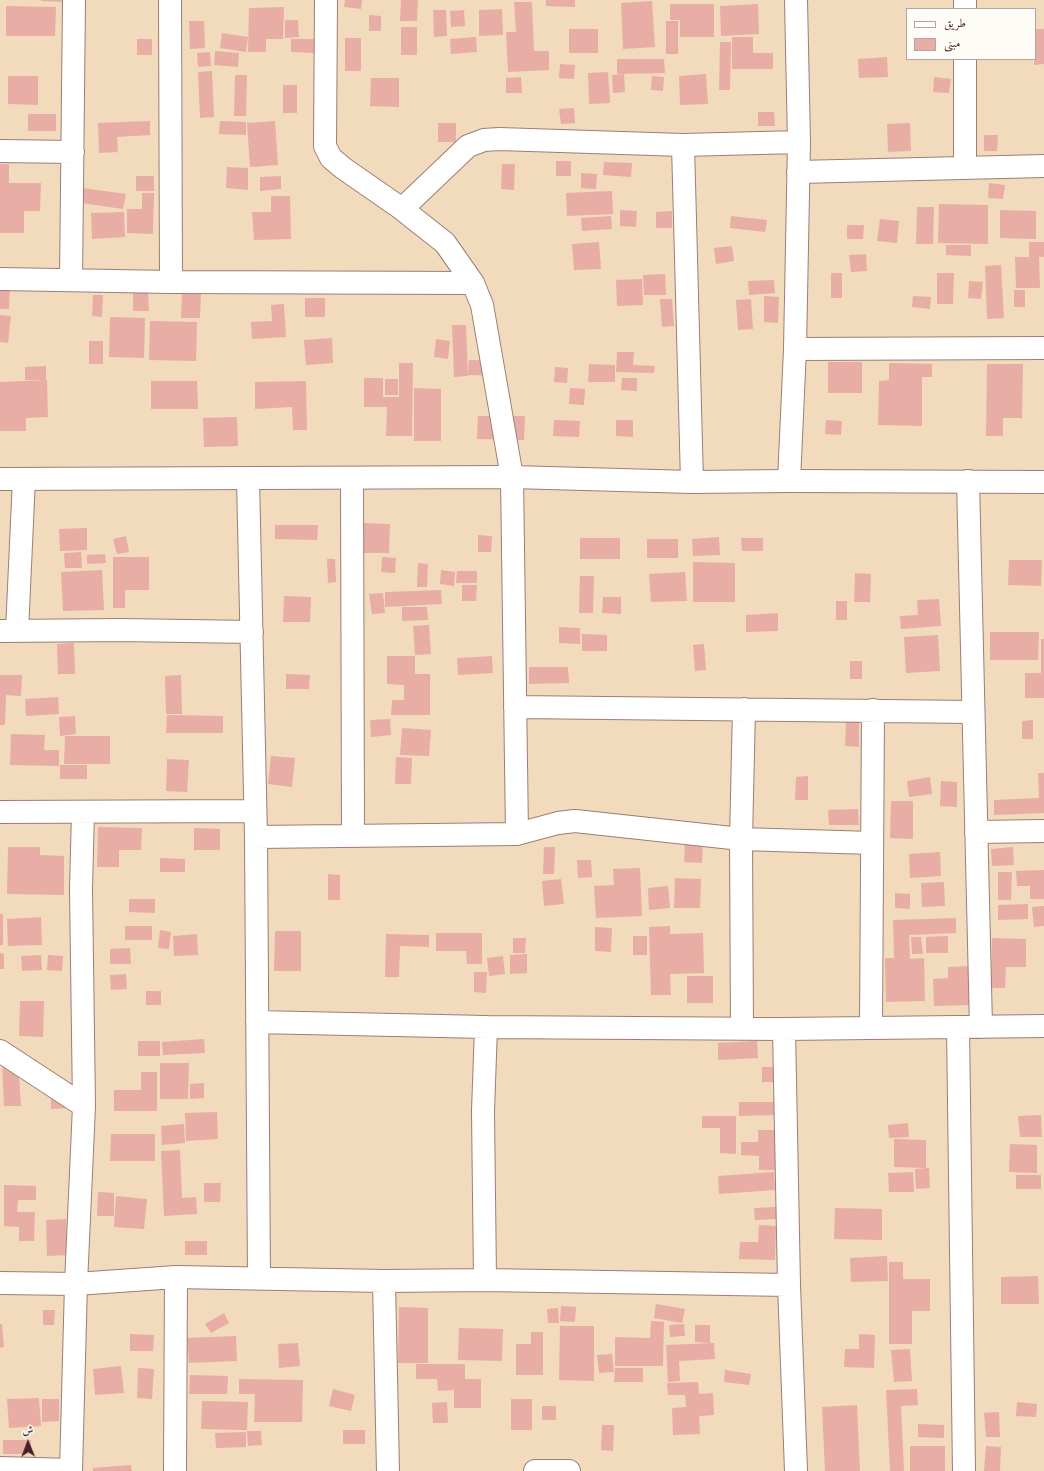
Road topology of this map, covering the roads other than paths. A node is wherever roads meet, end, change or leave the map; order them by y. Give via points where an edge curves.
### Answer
1 (74, 0) edge
2 (170, 0) edge
3 (326, 0) edge
4 (796, 0) edge
5 (965, 60) edge
6 (799, 142) junction
7 (683, 145) junction
8 (0, 151) edge
9 (73, 152) junction
10 (1044, 166) edge
11 (965, 168) junction
12 (798, 172) junction
13 (402, 209) junction
14 (0, 279) edge
15 (71, 280) junction
16 (171, 282) junction
17 (473, 283) junction
18 (1044, 348) edge
19 (795, 349) junction
20 (248, 478) junction
21 (352, 478) junction
22 (512, 478) junction
23 (0, 479) edge
24 (24, 479) junction
25 (789, 481) junction
26 (968, 481) junction
27 (692, 482) junction
28 (1044, 482) edge
29 (9, 631) edge
30 (252, 632) junction
31 (515, 707) junction
32 (744, 709) junction
33 (874, 710) junction
34 (974, 712) junction
35 (255, 811) junction
36 (0, 812) edge
37 (83, 812) junction
38 (1044, 831) edge
39 (976, 832) junction
40 (517, 834) junction
41 (353, 836) junction
42 (256, 837) junction
43 (741, 839) junction
44 (872, 843) junction
45 (256, 1022) junction
46 (1044, 1026) edge
47 (486, 1027) junction
48 (871, 1027) junction
49 (980, 1027) junction
50 (742, 1028) junction
51 (958, 1028) junction
52 (784, 1029) junction
53 (0, 1050) edge
54 (84, 1106) junction
55 (176, 1277) junction
56 (260, 1278) junction
57 (485, 1280) junction
58 (384, 1281) junction
59 (0, 1283) edge
60 (76, 1284) junction
61 (789, 1285) junction
62 (0, 1468) edge
63 (71, 1470) edge
64 (175, 1471) edge
65 (388, 1471) edge
66 (535, 1471) edge
67 (569, 1471) edge
68 (796, 1471) edge
69 (964, 1471) edge

1 - 9 street
2 - 16 street
3 - 13 street via 325,146 331,158 343,168
4 - 6 street
5 - 11 street
6 - 7 street
6 - 12 street
7 - 13 street via 499,138 484,140 468,146
7 - 27 street
8 - 9 street
9 - 15 street
10 - 11 street
11 - 12 street
12 - 19 street
13 - 17 street via 445,243
14 - 15 street
15 - 16 street
16 - 17 street
17 - 22 street via 482,305
18 - 19 street
19 - 25 street
20 - 21 street
20 - 24 street
20 - 30 street
21 - 22 street
21 - 41 street
22 - 27 street
22 - 31 street
23 - 24 street
24 - 29 street
25 - 26 street
25 - 27 street
26 - 28 street
26 - 34 street
29 - 30 street
30 - 35 street
31 - 32 street
31 - 40 street
32 - 33 street
32 - 43 street
33 - 34 street
33 - 44 street
34 - 39 street
35 - 37 street
35 - 42 street
36 - 37 street
37 - 54 street via 81,897
38 - 39 street
39 - 49 street
40 - 41 street
40 - 43 street via 558,823 575,822
41 - 42 street
42 - 45 street
43 - 44 street
43 - 50 street
44 - 48 street
45 - 47 street
45 - 56 street
46 - 49 street
47 - 50 street
47 - 57 street via 482,1110
48 - 51 street
48 - 52 street
49 - 51 street
50 - 52 street
51 - 69 street
52 - 61 street
53 - 54 street
54 - 60 street
55 - 56 street
55 - 60 street
55 - 64 street
56 - 58 street
57 - 58 street
57 - 61 street
58 - 65 street
59 - 60 street
60 - 63 street
61 - 68 street
62 - 63 street
66 - 67 street

